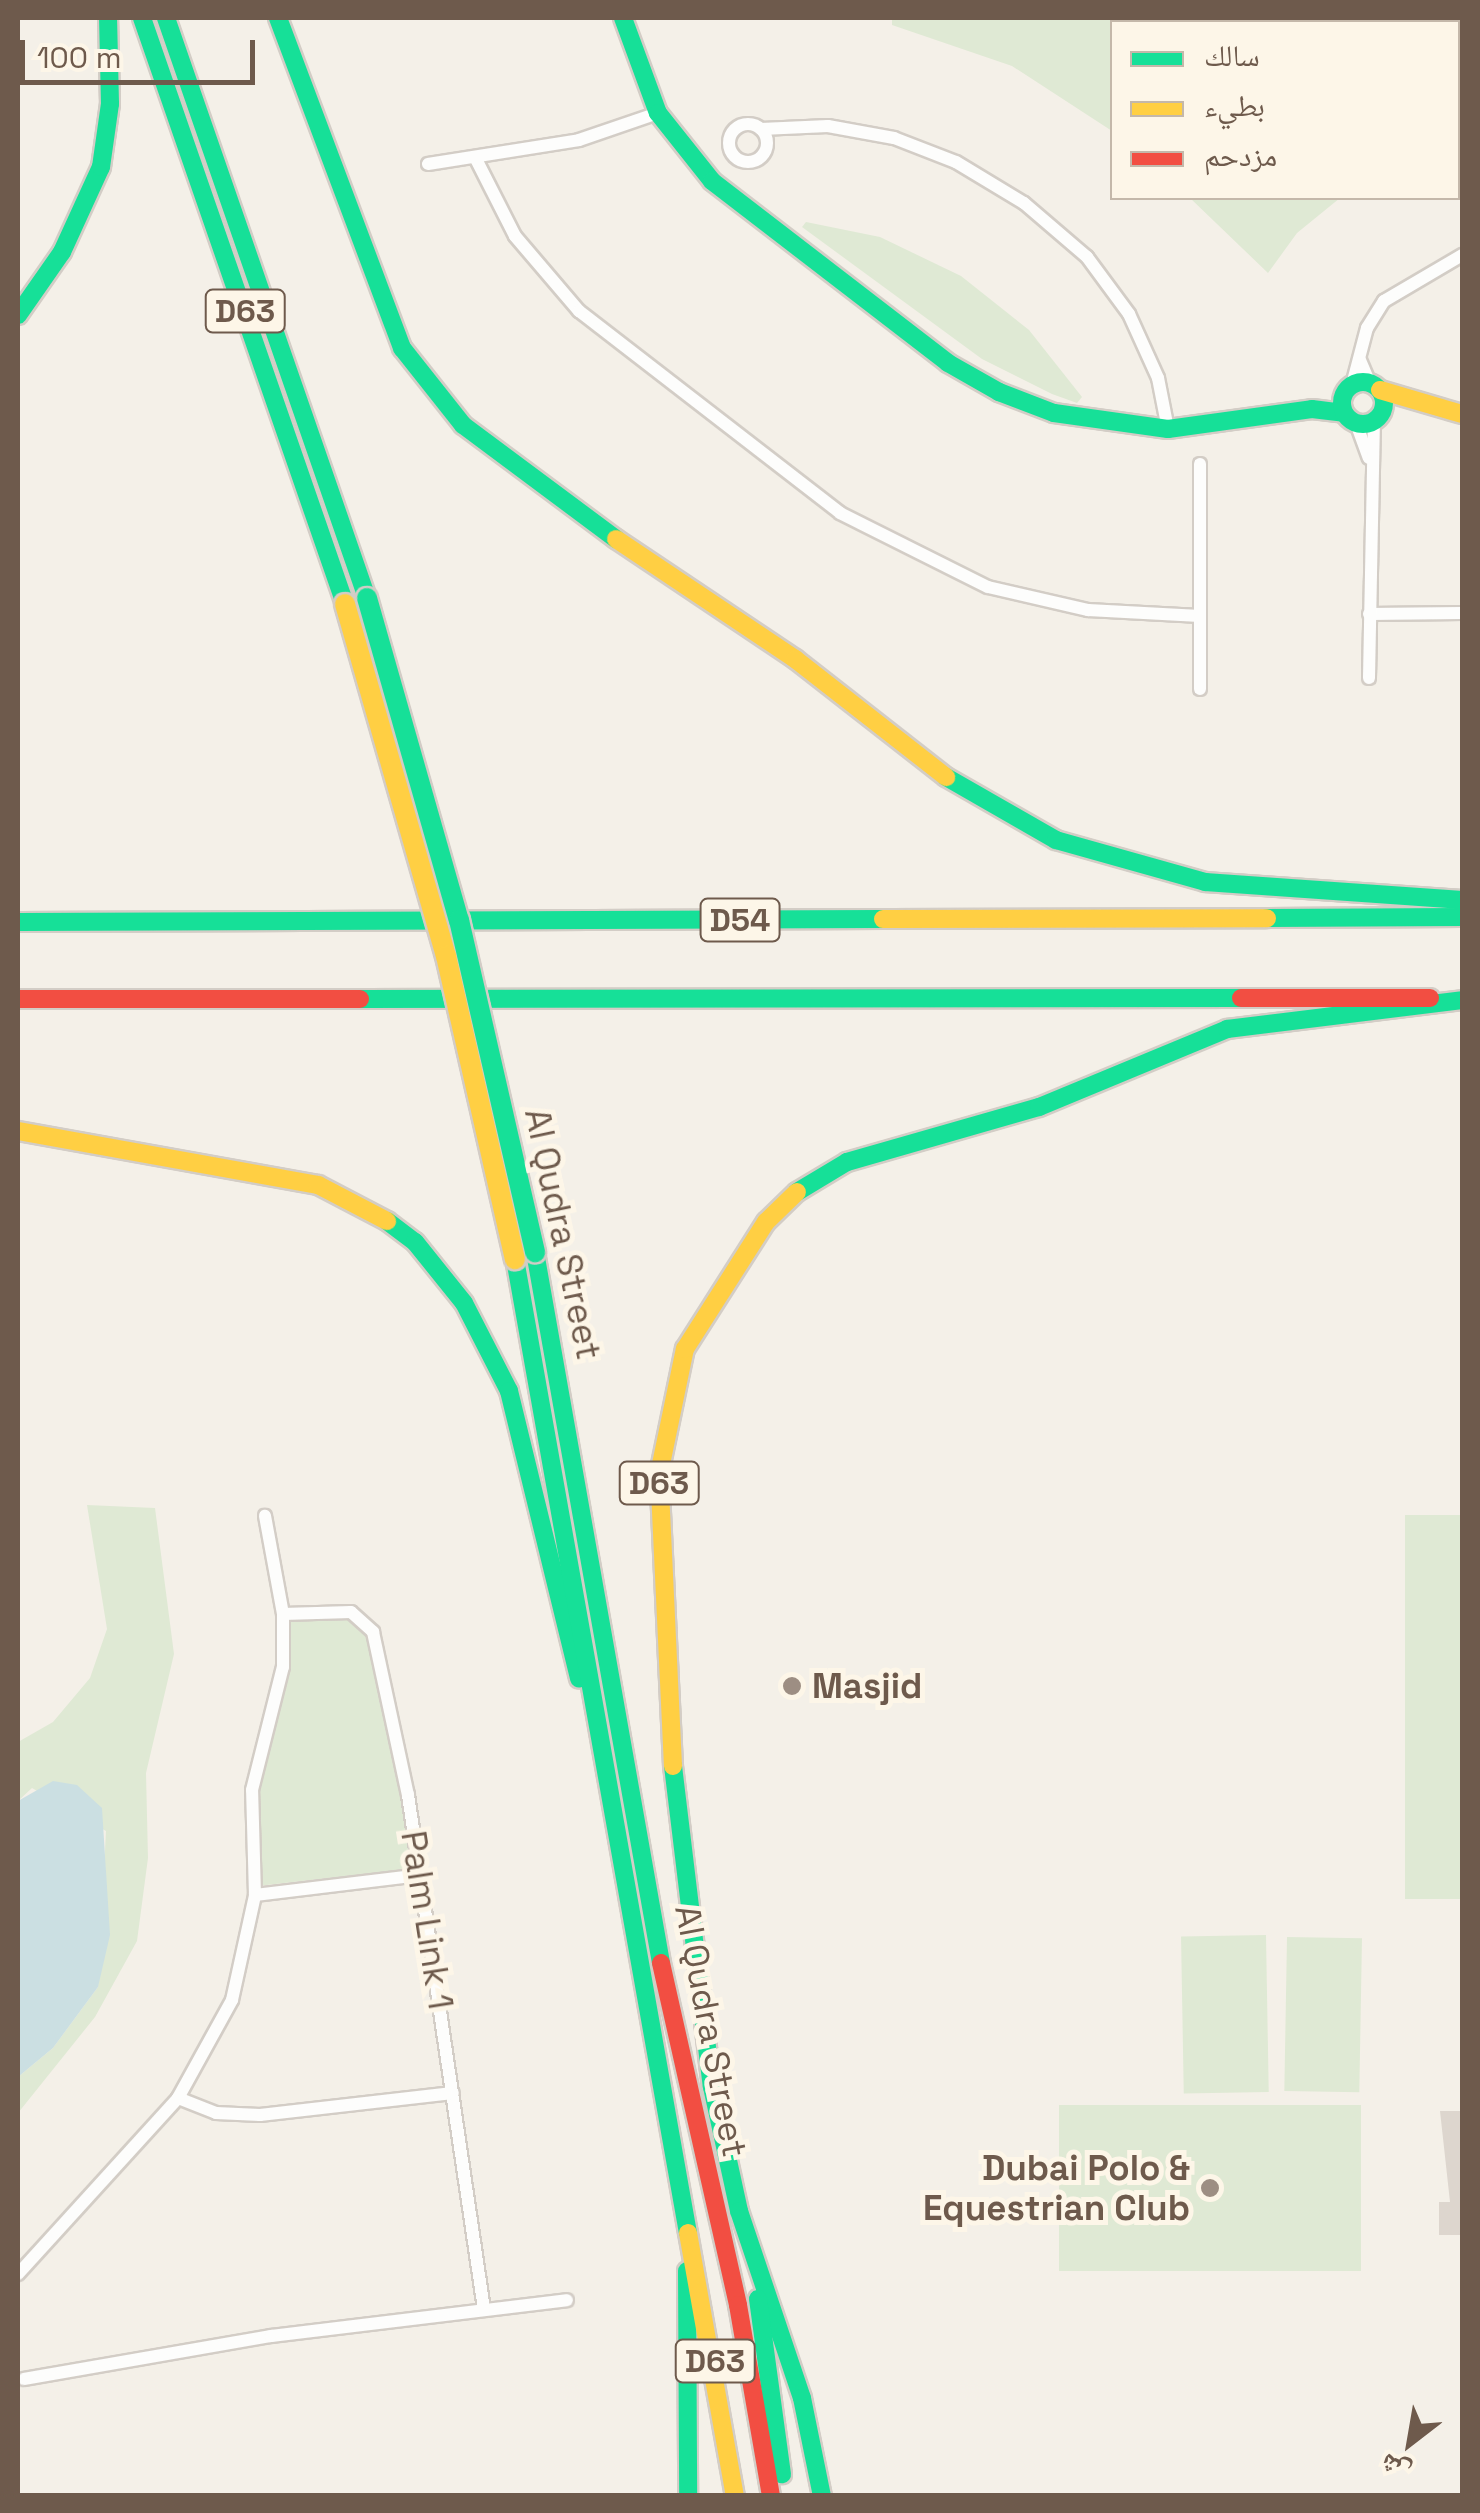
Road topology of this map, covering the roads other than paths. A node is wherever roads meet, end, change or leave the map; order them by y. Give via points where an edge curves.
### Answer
1 (108, 18) edge
2 (142, 18) edge
3 (166, 18) edge
4 (278, 18) edge
5 (623, 18) edge
6 (658, 112) junction
7 (761, 129) dead end
8 (476, 159) junction
9 (428, 164) dead end
10 (1462, 255) edge
11 (18, 315) edge
12 (1362, 404) junction
13 (1462, 414) edge
14 (1168, 429) junction
15 (1200, 464) dead end
16 (1462, 613) edge
17 (1369, 614) junction
18 (1200, 616) junction
19 (1369, 678) dead end
20 (1200, 688) dead end
21 (1462, 900) edge
22 (1462, 917) edge
23 (18, 922) edge
24 (18, 999) edge
25 (1462, 999) edge
26 (18, 1130) edge
27 (526, 1255) junction
28 (265, 1516) dead end
29 (283, 1614) junction
30 (600, 1743) junction
31 (420, 1875) junction
32 (255, 1895) junction
33 (453, 2093) junction
34 (178, 2098) junction
35 (739, 2211) junction
36 (687, 2229) junction
37 (18, 2274) edge
38 (567, 2300) dead end
39 (484, 2309) junction
40 (24, 2379) dead end
41 (688, 2496) edge
42 (735, 2496) edge
43 (771, 2496) edge
44 (784, 2496) edge
45 (822, 2496) edge

1 - 11 main road via 110,104 101,166 62,252
2 - 27 main road, Al Qudra Street / D63, bridge via 345,604
3 - 27 main road, Al Qudra Street / D63, bridge via 366,598 459,920
4 - 21 main road via 402,348 462,425 547,494 795,659 948,781 1056,840 1205,882
5 - 6 main road
6 - 8 street via 578,140
6 - 14 main road via 712,181 948,363 1054,412
7 - 14 street via 828,126 894,138 956,162 1024,203 1087,257 1129,314 1158,378
8 - 9 street
8 - 18 street via 515,236 579,311 840,513 941,569 1005,592 1088,610
10 - 12 street via 1384,301 1360,360
12 - 13 main road
12 - 14 main road
12 - 17 street via 1369,458
15 - 18 street
16 - 17 street
17 - 19 street
18 - 20 street
22 - 23 main road, D54
24 - 25 main road, D54
25 - 35 main road, Al Qudra Street / D63 via 1227,1029 1039,1107 868,1153 783,1204 718,1289 684,1349 668,1402 658,1474 660,1600 687,1927
26 - 30 main road via 318,1185 380,1214 431,1258 481,1332 519,1420
27 - 30 main road, Al Qudra Street / D63
27 - 43 main road, Al Qudra Street / D63 via 682,2080 738,2305
28 - 29 street
29 - 31 street, Palm Link 1 via 346,1611 370,1624
29 - 32 street via 279,1700 250,1808
30 - 36 main road, Al Qudra Street / D63
31 - 32 street
31 - 33 street, Palm Link 1
32 - 34 street via 232,2000
33 - 34 street via 260,2115 216,2113
33 - 39 street, Palm Link 1
34 - 37 street
35 - 44 main road via 770,2368
35 - 45 main road, Al Qudra Street / D63 via 802,2398
36 - 41 main road, Al Qudra Street / D63
36 - 42 main road, Al Qudra Street / D63
38 - 39 street
39 - 40 street

